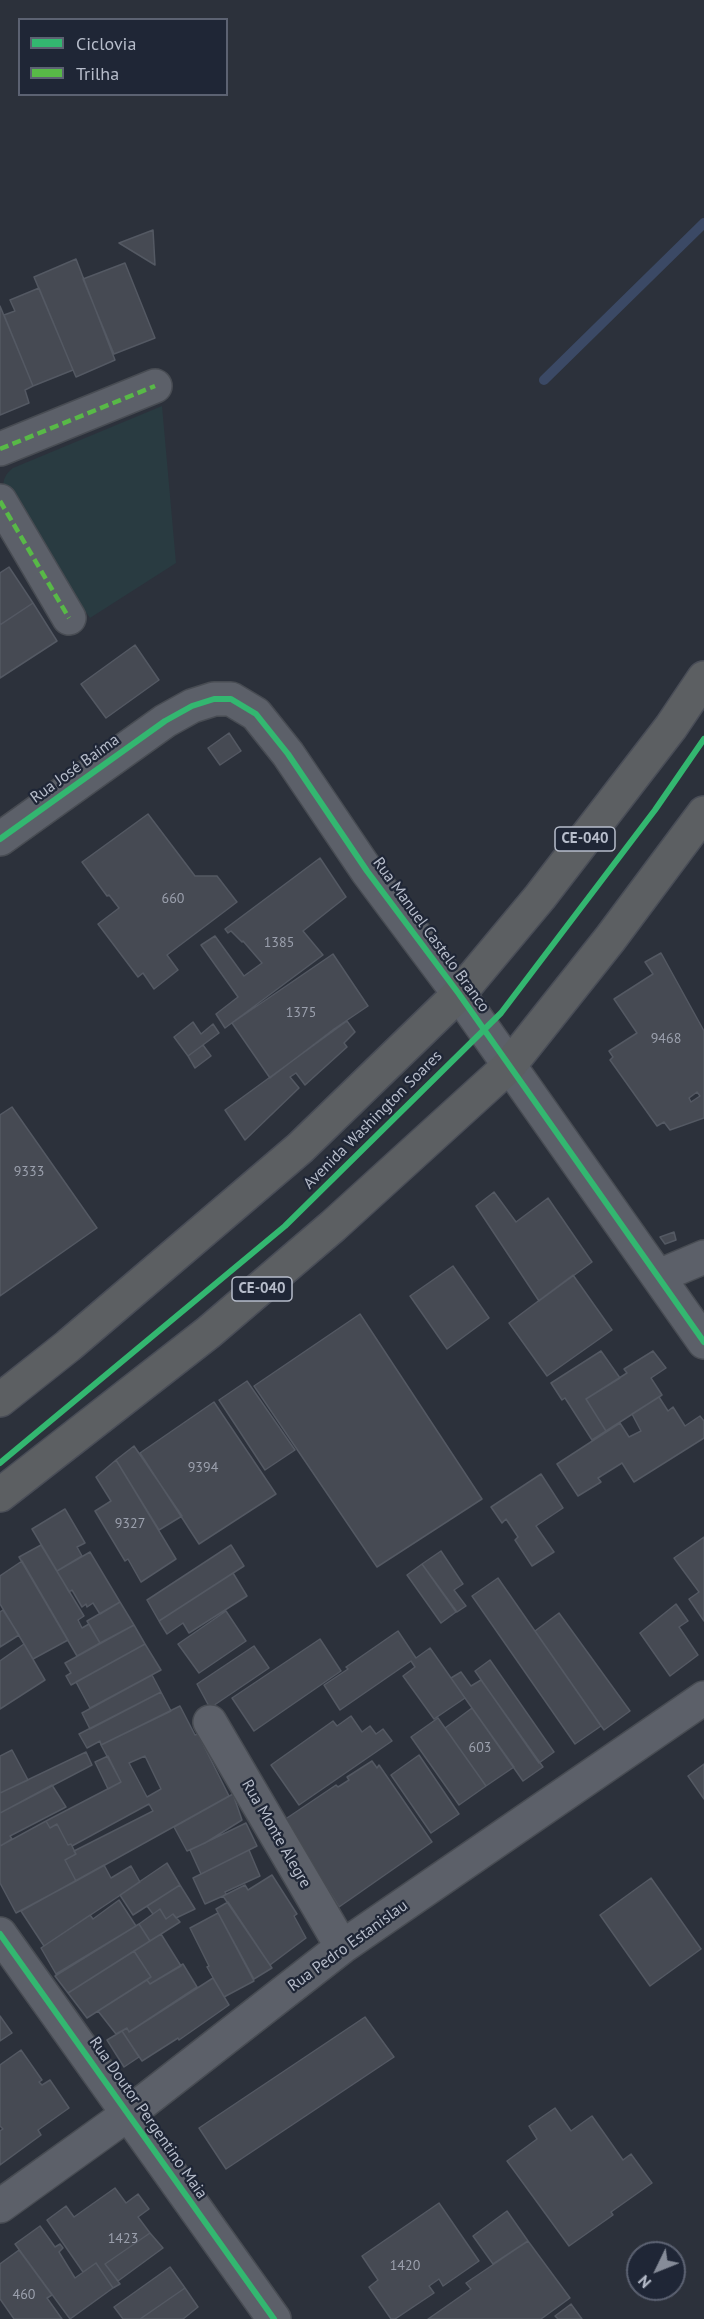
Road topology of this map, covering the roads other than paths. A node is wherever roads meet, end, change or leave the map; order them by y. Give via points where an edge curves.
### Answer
1 (154, 386) dead end
2 (0, 449) edge
3 (0, 501) edge
4 (69, 618) dead end
5 (704, 678) edge
6 (165, 720) joint
7 (704, 813) edge
8 (0, 839) edge
9 (459, 994) junction
10 (509, 1066) junction
11 (704, 1257) edge
12 (659, 1276) junction
13 (704, 1342) edge
14 (0, 1400) edge
15 (0, 1495) edge
16 (704, 1698) edge
17 (210, 1722) dead end
18 (0, 1934) edge
19 (342, 1947) junction
20 (128, 2114) junction
21 (0, 2206) edge
22 (274, 2319) edge

1 - 2 street
3 - 4 street
5 - 9 highway, Avenida Washington Soares / CE-040 via 540,897
6 - 8 street, Rua José Baíma
6 - 9 street, Rua Manuel Castelo Branco via 214,699 231,699 256,714
7 - 10 highway, CE-040
9 - 10 street, Rua Manuel Castelo Branco
9 - 14 highway, Avenida Washington Soares / CE-040 via 300,1148
10 - 12 street, Rua Manuel Castelo Branco
10 - 15 highway, CE-040 via 233,1313
11 - 12 street
12 - 13 street, Rua Manuel Castelo Branco
16 - 19 street, Rua Pedro Estanislau
17 - 19 street, Rua Monte Alegre
18 - 20 street, Rua Doutor Pergentino Maia
19 - 20 street, Rua Pedro Estanislau
20 - 21 street, Rua Pedro Estanislau
20 - 22 street, Rua Doutor Pergentino Maia

